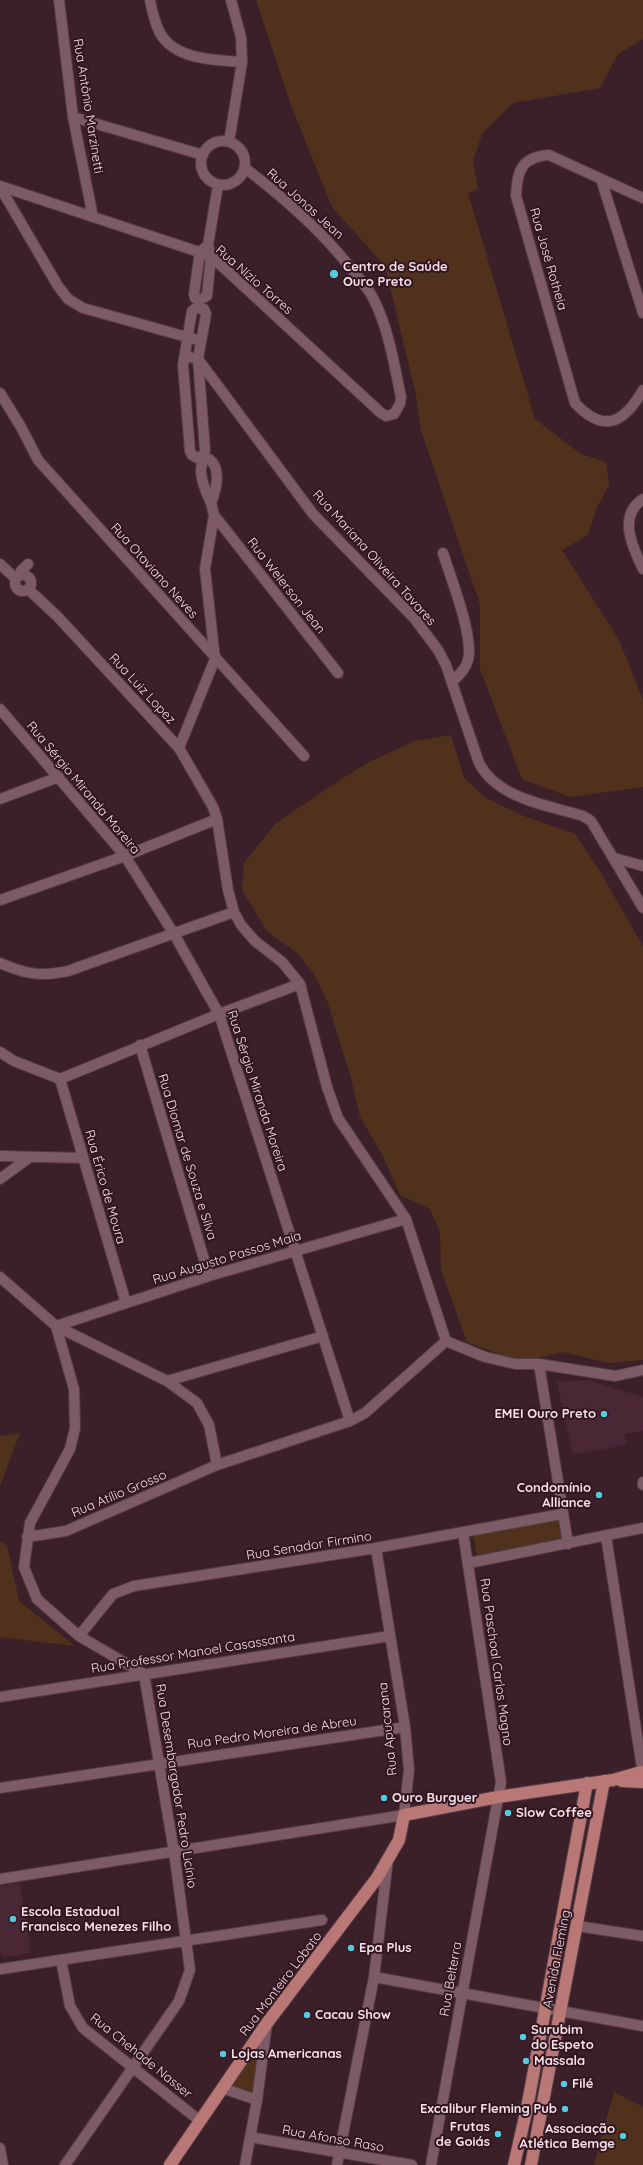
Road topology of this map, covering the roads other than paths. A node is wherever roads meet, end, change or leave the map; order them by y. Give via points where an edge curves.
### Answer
1 (59, 0) edge
2 (150, 0) edge
3 (231, 0) edge
4 (242, 62) junction
5 (73, 117) junction
6 (229, 142) junction
7 (203, 155) junction
8 (245, 168) junction
9 (601, 179) junction
10 (218, 185) junction
11 (0, 186) edge
12 (643, 198) edge
13 (93, 217) junction
14 (208, 245) junction
15 (200, 252) junction
16 (211, 256) junction
17 (643, 313) edge
18 (187, 338) junction
19 (201, 340) junction
20 (185, 356) junction
21 (198, 359) junction
22 (643, 390) edge
23 (0, 393) edge
24 (394, 414) joint
25 (643, 499) edge
26 (211, 503) dead end
27 (214, 515) junction
28 (443, 553) dead end
29 (0, 564) edge
30 (28, 564) dead end
31 (643, 569) edge
32 (18, 578) junction
33 (215, 659) junction
34 (338, 673) dead end
35 (452, 682) junction
36 (0, 709) edge
37 (179, 748) junction
38 (304, 756) dead end
39 (59, 777) junction
40 (0, 799) edge
41 (217, 819) junction
42 (125, 856) junction
43 (614, 858) junction
44 (643, 866) edge
45 (0, 900) edge
46 (643, 908) edge
47 (234, 912) junction
48 (174, 934) junction
49 (0, 963) edge
50 (300, 984) junction
51 (219, 1014) junction
52 (140, 1045) junction
53 (0, 1052) edge
54 (60, 1079) junction
55 (0, 1156) edge
56 (30, 1158) junction
57 (83, 1158) junction
58 (0, 1179) edge
59 (406, 1219) junction
60 (295, 1251) junction
61 (210, 1276) junction
62 (0, 1277) edge
63 (126, 1303) junction
64 (56, 1326) junction
65 (323, 1336) junction
66 (446, 1341) junction
67 (539, 1364) junction
68 (643, 1370) edge
69 (167, 1381) junction
70 (350, 1421) junction
71 (217, 1465) junction
72 (562, 1514) junction
73 (643, 1528) edge
74 (463, 1532) junction
75 (606, 1536) junction
76 (27, 1537) junction
77 (568, 1544) junction
78 (376, 1548) junction
79 (469, 1563) junction
80 (79, 1636) junction
81 (390, 1636) junction
82 (144, 1674) junction
83 (0, 1697) edge
84 (405, 1727) junction
85 (641, 1753) edge
86 (158, 1763) junction
87 (642, 1774) edge
88 (608, 1780) junction
89 (587, 1783) junction
90 (0, 1788) edge
91 (498, 1797) junction
92 (404, 1815) junction
93 (174, 1852) junction
94 (388, 1859) junction
95 (0, 1879) edge
96 (322, 1920) dead end
97 (577, 1926) junction
98 (643, 1936) edge
99 (187, 1942) junction
100 (61, 1960) junction
101 (0, 1968) edge
102 (0, 1974) edge
103 (374, 1977) junction
104 (461, 1993) junction
105 (545, 2008) junction
106 (561, 2011) junction
107 (267, 2023) junction
108 (643, 2026) edge
109 (134, 2067) junction
110 (222, 2088) junction
111 (257, 2100) junction
112 (200, 2121) junction
113 (250, 2137) junction
114 (0, 2148) edge
115 (339, 2154) junction
116 (3, 2165) edge
117 (65, 2165) edge
118 (170, 2165) edge
119 (245, 2165) edge
120 (337, 2165) edge
121 (412, 2165) edge
122 (430, 2165) edge
123 (514, 2165) edge
124 (531, 2165) edge

1 - 5 street, Rua Antônio Marzinetti
2 - 4 street via 160,34 181,52
3 - 4 street via 241,37
4 - 6 street
5 - 7 street
5 - 13 street, Rua Antônio Marzinetti
6 - 7 street via 213,143
6 - 8 street via 237,145 242,152 246,159
7 - 10 street via 201,162 206,177
8 - 10 street via 238,180 226,186
8 - 24 street, Rua Jonas Jean via 329,240 374,299 387,335 400,397 400,404
9 - 12 street, Rua José Rotheia
9 - 17 street
9 - 22 street, Rua José Rotheia via 549,155 537,156 528,160 521,168 516,180 516,196 575,403 587,415 599,421 608,421 625,414
10 - 14 street
11 - 13 street, Rua Nízio Torres
11 - 18 street via 68,299 83,308
13 - 15 street, Rua Nízio Torres
14 - 15 street
14 - 16 street
15 - 16 street, Rua Nízio Torres
15 - 16 street via 194,294 199,300 207,296
16 - 24 street, Rua Nízio Torres via 381,414
18 - 19 street
18 - 19 street via 192,311 201,308 206,314
18 - 20 street
19 - 21 street
20 - 21 street
20 - 21 street via 183,365 190,451 197,458 204,455 205,450
21 - 35 street, Rua Mariana Oliveira Tavares via 313,514 414,618 438,650
23 - 33 street, Rua Otaviano Neves via 38,460
25 - 31 street via 633,511 629,530 630,541
26 - 27 street
27 - 33 street via 205,569
27 - 34 street, Rua Welerson Jean
28 - 35 street via 468,632 470,647 468,662
29 - 32 street
30 - 32 street
32 - 37 street, Rua Luiz Lopez via 24,575 29,578 32,582 29,590 57,616
33 - 37 street
33 - 38 street, Rua Otaviano Neves
35 - 43 street, Rua Mariana Oliveira Tavares via 479,764 492,781 512,794 583,816 590,821
36 - 39 street, Rua Sérgio Miranda Moreira
37 - 41 street, Rua Luiz Lopez via 213,807
39 - 40 street
39 - 42 street, Rua Sérgio Miranda Moreira
41 - 42 street
41 - 47 street, Rua Luiz Lopez
42 - 45 street
42 - 48 street, Rua Sérgio Miranda Moreira
43 - 44 street
43 - 46 street, Rua Mariana Oliveira Tavares
47 - 48 street
47 - 50 street, Rua Luiz Lopez via 255,941 282,962
48 - 49 street via 68,972 21,972
48 - 51 street, Rua Sérgio Miranda Moreira
50 - 51 street
50 - 59 street via 327,1087 338,1118
51 - 52 street
51 - 60 street, Rua Sérgio Miranda Moreira
52 - 54 street
52 - 61 street, Rua Diomar de Souza e Silva
53 - 54 street via 14,1061
54 - 57 street, Rua Érico de Moura
55 - 56 street
56 - 57 street
56 - 58 street
57 - 63 street, Rua Érico de Moura
59 - 60 street, Rua Augusto Passos Maia
59 - 66 street
60 - 61 street, Rua Augusto Passos Maia
60 - 65 street, Rua Sérgio Miranda Moreira
61 - 63 street, Rua Augusto Passos Maia
62 - 64 street
63 - 64 street, Rua Augusto Passos Maia
64 - 69 street
64 - 76 street, Rua Desembargador Pedro Licínio via 74,1388 75,1428 70,1449 30,1523
65 - 69 street
65 - 70 street, Rua Sérgio Miranda Moreira
66 - 67 street via 485,1357 515,1364
66 - 70 street, Rua Atílio Grosso via 365,1413
67 - 68 street via 615,1376
67 - 72 street
69 - 71 street via 197,1403 209,1425
70 - 71 street, Rua Atílio Grosso
71 - 76 street, Rua Atílio Grosso via 66,1531
72 - 74 street, Rua Senador Firmino
72 - 77 street
73 - 75 street
74 - 78 street, Rua Senador Firmino
74 - 79 street, Rua Paschoal Carlos Magno
75 - 77 street
75 - 85 street
76 - 80 street, Rua Desembargador Pedro Licínio via 24,1568 37,1599
77 - 79 street
78 - 80 street, Rua Senador Firmino via 134,1586 113,1594
78 - 81 street, Rua Apucarana
79 - 91 street, Rua Paschoal Carlos Magno via 501,1782
80 - 82 street, Rua Desembargador Pedro Licínio
81 - 82 street, Rua Professor Manoel Casassanta
81 - 84 street, Rua Apucarana
82 - 83 street, Rua Professor Manoel Casassanta
82 - 86 street, Rua Desembargador Pedro Licínio
84 - 86 street, Rua Pedro Moreira de Abreu
84 - 92 street, Rua Apucarana via 409,1770
85 - 87 street
86 - 90 street, Rua Pedro Moreira de Abreu
86 - 93 street, Rua Desembargador Pedro Licínio
87 - 88 main road
88 - 89 main road
88 - 97 main road, Avenida Fleming
89 - 91 main road
89 - 105 main road, Avenida Fleming
91 - 92 main road
91 - 104 street, Rua Belterra
92 - 93 street
92 - 94 main road, Rua Apucarana via 399,1840
93 - 95 street
93 - 99 street, Rua Desembargador Pedro Licínio
94 - 103 street, Rua Apucarana
94 - 107 main road, Rua Monteiro Lobato via 358,1904
96 - 99 street
97 - 98 street
97 - 106 main road, Avenida Fleming
99 - 100 street
99 - 109 street, Rua Desembargador Pedro Licínio via 190,1970 179,2001
100 - 101 street
100 - 109 street, Rua Chehade Nasser via 70,2006 83,2028
101 - 102 street
103 - 104 street
103 - 115 street, Rua Apucarana
104 - 105 street
104 - 122 street, Rua Belterra
105 - 106 street
105 - 123 main road, Avenida Fleming
106 - 108 street
106 - 124 main road, Avenida Fleming
107 - 110 main road, Rua Monteiro Lobato
107 - 111 street
109 - 112 street, Rua Chehade Nasser
109 - 117 street, Rua Desembargador Pedro Licínio
110 - 111 street
110 - 112 main road, Rua Monteiro Lobato
111 - 113 street
112 - 118 main road, Rua Monteiro Lobato
113 - 115 street, Rua Afonso Raso
113 - 119 street
114 - 116 street
115 - 120 street, Rua Apucarana
115 - 121 street, Rua Afonso Raso

